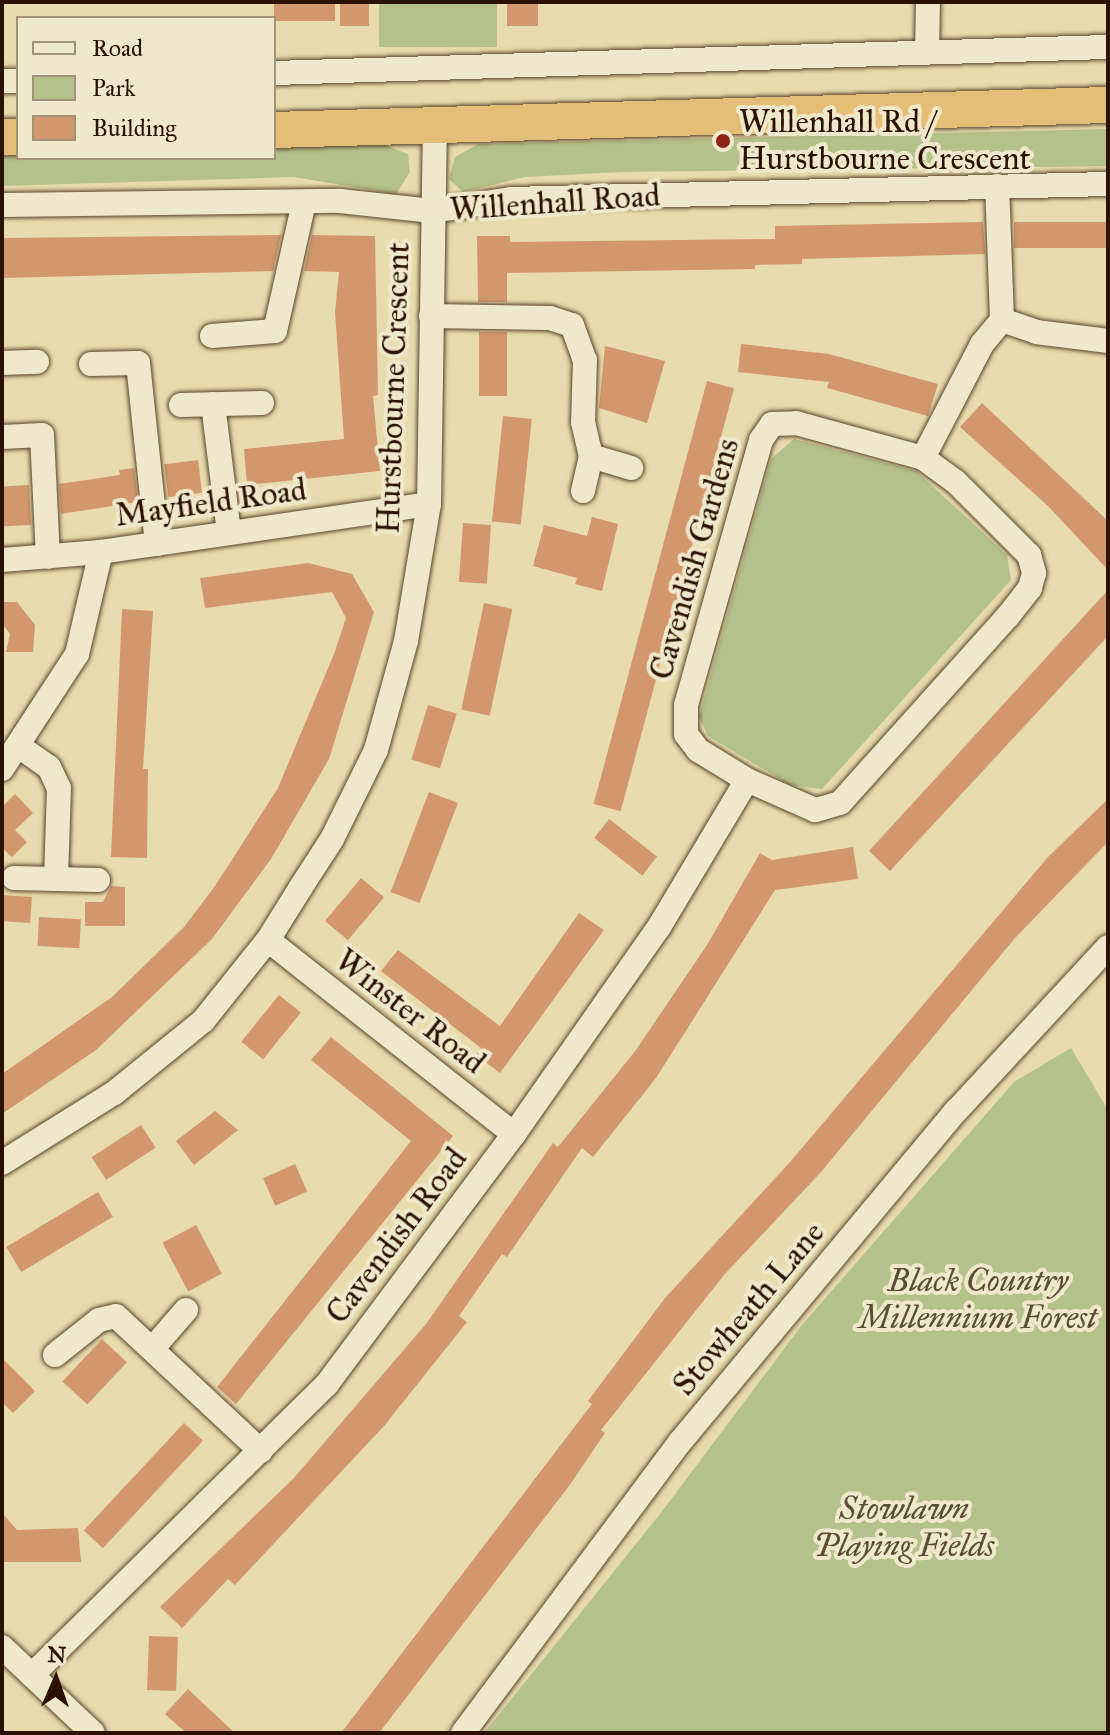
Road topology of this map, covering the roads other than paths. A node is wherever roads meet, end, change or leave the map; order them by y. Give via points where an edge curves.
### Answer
1 (928, 2) edge
2 (1108, 47) edge
3 (927, 52) junction
4 (276, 73) edge
5 (1108, 105) edge
6 (435, 126) junction
7 (276, 130) edge
8 (1108, 184) edge
9 (997, 186) junction
10 (304, 202) junction
11 (2, 205) edge
12 (432, 211) junction
13 (431, 316) junction
14 (1002, 320) junction
15 (212, 336) dead end
16 (1108, 341) edge
17 (37, 362) dead end
18 (2, 363) edge
19 (91, 364) dead end
20 (262, 403) dead end
21 (213, 404) junction
22 (181, 405) dead end
23 (2, 437) edge
24 (591, 456) junction
25 (923, 458) junction
26 (631, 468) dead end
27 (583, 491) dead end
28 (429, 504) junction
29 (229, 532) junction
30 (157, 544) junction
31 (101, 552) junction
32 (48, 557) junction
33 (2, 560) edge
34 (20, 747) junction
35 (2, 769) edge
36 (747, 780) junction
37 (14, 878) dead end
38 (56, 878) junction
39 (98, 880) dead end
40 (268, 940) junction
41 (1108, 947) edge
42 (514, 1134) junction
43 (2, 1163) edge
44 (186, 1310) dead end
45 (154, 1347) junction
46 (55, 1355) dead end
47 (261, 1451) junction
48 (2, 1647) edge
49 (32, 1675) junction
50 (93, 1733) edge
51 (463, 1733) edge

1 - 3 street
2 - 3 street
3 - 4 street
5 - 6 highway
6 - 7 highway
6 - 12 street, Hurstbourne Crescent
8 - 9 street, Willenhall Road
9 - 12 street, Willenhall Road via 511,199
9 - 14 street
10 - 11 street, Willenhall Road
10 - 12 street, Willenhall Road
10 - 15 street via 275,331
12 - 13 street, Hurstbourne Crescent
13 - 24 street via 550,318 572,325 585,360 583,422
13 - 28 street, Hurstbourne Crescent
14 - 16 street via 1036,332
14 - 25 street via 982,344
17 - 18 street
19 - 30 street via 138,363
20 - 21 street
21 - 22 street
21 - 29 street
23 - 32 street via 42,435
24 - 26 street
24 - 27 street
25 - 36 street, Cavendish Gardens via 796,423 772,424 761,440 686,705 686,734 698,750
25 - 36 street, Cavendish Gardens via 955,481 1029,555 1034,573 1030,588 840,803 815,810
28 - 29 street, Mayfield Road
28 - 40 street, Hurstbourne Crescent via 406,641 376,750 332,839
29 - 30 street, Mayfield Road
30 - 31 street, Mayfield Road
31 - 32 street, Mayfield Road
31 - 34 street via 77,654
32 - 33 street, Mayfield Road
34 - 35 street
34 - 38 street via 49,767 59,788
36 - 42 street, Cavendish Road via 659,927
37 - 38 street
38 - 39 street
40 - 42 street, Winster Road
40 - 43 street, Hurstbourne Crescent via 203,1021 114,1093
41 - 51 street, Stowheath Lane via 957,1110 690,1430
42 - 47 street, Cavendish Road via 327,1384
44 - 45 street
45 - 46 street via 116,1316 99,1320
45 - 47 street
47 - 49 street, Cavendish Road
48 - 49 street
49 - 50 street

